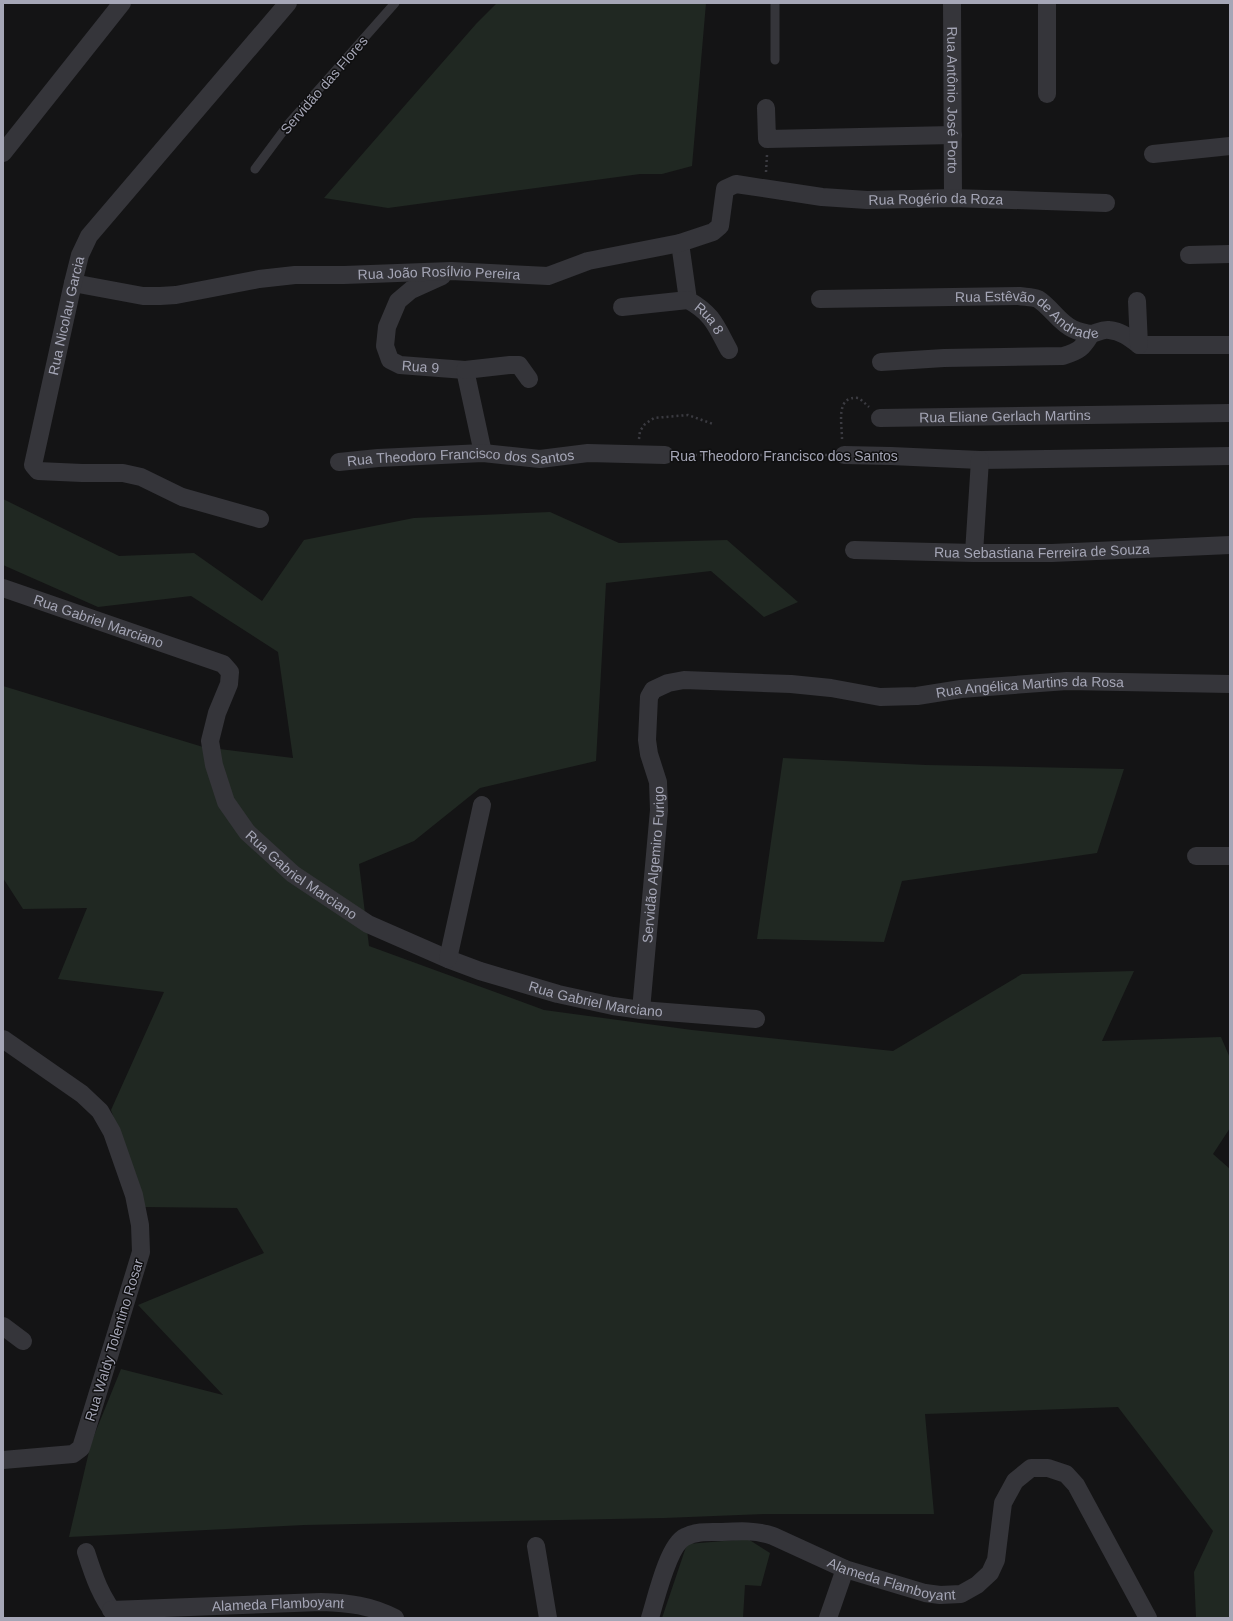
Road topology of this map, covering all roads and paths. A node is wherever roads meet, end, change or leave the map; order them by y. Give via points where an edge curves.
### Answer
1 (122, 3) edge
2 (288, 3) edge
3 (395, 3) edge
4 (775, 3) edge
5 (952, 3) edge
6 (1047, 3) edge
7 (775, 60) dead end
8 (1047, 94) dead end
9 (766, 108) dead end
10 (953, 135) junction
11 (767, 139) junction
12 (1230, 146) edge
13 (3, 153) edge
14 (1152, 154) dead end
15 (255, 169) dead end
16 (766, 190) junction
17 (953, 198) junction
18 (1106, 203) dead end
19 (680, 243) junction
20 (1230, 254) edge
21 (1189, 255) dead end
22 (452, 271) junction
23 (73, 283) junction
24 (820, 299) dead end
25 (688, 300) junction
26 (1137, 300) dead end
27 (622, 307) dead end
28 (1091, 334) junction
29 (1139, 345) junction
30 (1230, 345) edge
31 (729, 350) dead end
32 (881, 362) dead end
33 (466, 370) junction
34 (529, 379) dead end
35 (1230, 413) edge
36 (880, 418) joint
37 (713, 424) dead end
38 (483, 453) junction
39 (636, 455) junction
40 (665, 455) joint
41 (844, 455) junction
42 (1230, 456) edge
43 (980, 460) junction
44 (339, 462) dead end
45 (260, 519) dead end
46 (1230, 545) edge
47 (854, 550) dead end
48 (974, 553) junction
49 (3, 588) edge
50 (1230, 684) edge
51 (649, 697) joint
52 (482, 805) dead end
53 (1196, 856) dead end
54 (1230, 856) edge
55 (448, 959) junction
56 (641, 1010) junction
57 (756, 1019) dead end
58 (3, 1039) edge
59 (3, 1326) edge
60 (23, 1341) dead end
61 (3, 1460) edge
62 (536, 1546) dead end
63 (86, 1552) dead end
64 (845, 1569) junction
65 (321, 1610) edge
66 (181, 1613) edge
67 (114, 1614) edge
68 (395, 1618) edge
69 (548, 1618) edge
70 (650, 1618) edge
71 (828, 1618) edge
72 (1148, 1618) edge

1 - 13 street
2 - 23 street, Rua Nicolau Garcia via 92,231 80,255
3 - 15 lane, Servidão das Flores via 290,122
4 - 7 lane
5 - 10 street, Rua Antônio José Porto
6 - 8 street
9 - 11 street
10 - 11 street
10 - 17 street, Rua Antônio José Porto
11 - 16 path
12 - 14 street
16 - 17 street, Rua Rogério da Roza via 867,200
16 - 19 street, Rua João Rosílvio Pereira via 736,184 725,189 720,226 714,232
17 - 18 street, Rua Rogério da Roza
19 - 22 street, Rua João Rosílvio Pereira via 588,261 548,276
19 - 25 street, Rua 8
20 - 21 street
22 - 23 street, Rua João Rosílvio Pereira via 295,274 160,296 143,296
22 - 33 street, Rua 9 via 411,290 398,301 387,327 385,346 390,360 400,365
23 - 45 street, Rua Nicolau Garcia via 33,465 38,471 123,473 141,477 182,496
24 - 28 street, Rua Estêvão de Andrade via 1020,296 1037,299 1072,329
25 - 27 street
25 - 31 street, Rua 8 via 702,308 713,320
26 - 29 street
28 - 29 street, Rua Estêvão de Andrade via 1109,330 1128,336
28 - 32 street via 1084,347 1063,356
29 - 30 street
33 - 34 street, Rua 9 via 519,365
33 - 38 street
35 - 36 street, Rua Eliane Gerlach Martins
36 - 41 path via 875,417 866,402 859,398 849,398 845,401 842,410
37 - 39 path via 688,415 654,418 640,431
38 - 39 street, Rua Theodoro Francisco dos Santos via 540,459 588,453
38 - 44 street, Rua Theodoro Francisco dos Santos
39 - 40 street, Rua Theodoro Francisco dos Santos
40 - 41 path, Rua Theodoro Francisco dos Santos
41 - 43 street, Rua Theodoro Francisco dos Santos
42 - 43 street, Rua Theodoro Francisco dos Santos
43 - 48 street
46 - 48 street, Rua Sebastiana Ferreira de Souza via 1052,553
47 - 48 street, Rua Sebastiana Ferreira de Souza
49 - 55 street, Rua Gabriel Marciano via 223,664 230,672 229,684 217,713 210,741 214,765 226,802 247,832 293,874 368,924
50 - 51 street, Rua Angélica Martins da Rosa via 1067,681 961,689 917,696 880,697 791,684 684,680 668,683 653,690
51 - 56 street, Servidão Algemiro Furigo via 647,740 658,782 659,803
52 - 55 street
53 - 54 street
55 - 56 street, Rua Gabriel Marciano via 558,994
56 - 57 street, Rua Gabriel Marciano
58 - 61 street, Rua Waldy Tolentino Rosar via 70,1085 100,1111 112,1132 134,1195 142,1252 81,1448 73,1454
59 - 60 street
62 - 69 street
63 - 67 street via 97,1585
64 - 70 street, Alameda Flamboyant via 762,1532 694,1534 678,1542 672,1552
64 - 71 street
64 - 72 street, Alameda Flamboyant via 925,1594 961,1594 977,1585 990,1573 996,1560 1003,1503 1015,1481 1030,1468 1048,1468 1066,1474 1076,1485
65 - 66 street, Alameda Flamboyant
65 - 68 street, Alameda Flamboyant via 351,1603 380,1610
66 - 67 street, Alameda Flamboyant

